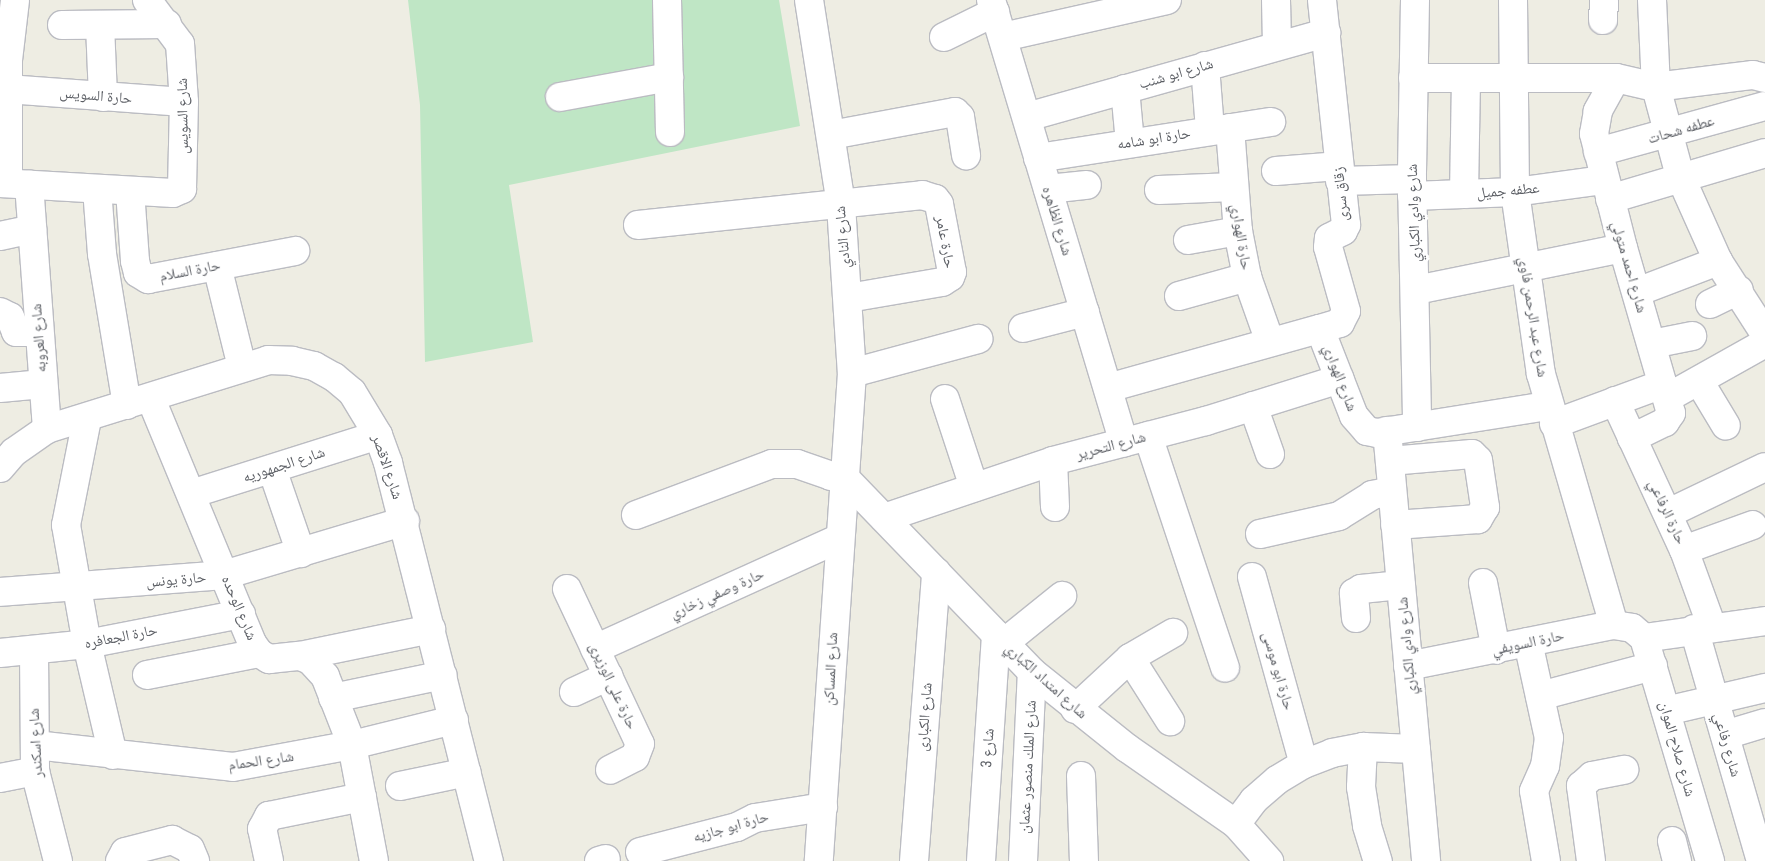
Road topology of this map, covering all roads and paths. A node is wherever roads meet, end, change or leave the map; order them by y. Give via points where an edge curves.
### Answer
1 (15, 0) edge
2 (147, 0) edge
3 (667, 0) edge
4 (1167, 0) edge
5 (1276, 0) edge
6 (1322, 0) edge
7 (1416, 0) edge
8 (1513, 0) edge
9 (1652, 0) edge
10 (811, 1) edge
11 (996, 16) edge
12 (167, 24) junction
13 (62, 25) dead end
14 (100, 25) junction
15 (1326, 32) junction
16 (944, 37) dead end
17 (1277, 45) junction
18 (4, 59) edge
19 (1206, 66) junction
20 (669, 77) junction
21 (1413, 78) junction
22 (1616, 78) junction
23 (1765, 78) edge
24 (1512, 80) junction
25 (1466, 81) junction
26 (1656, 87) junction
27 (7, 89) junction
28 (1125, 89) junction
29 (103, 97) junction
30 (560, 97) dead end
31 (184, 102) junction
32 (1765, 106) edge
33 (1026, 117) junction
34 (1271, 122) dead end
35 (1220, 129) junction
36 (670, 132) dead end
37 (1668, 134) junction
38 (831, 135) junction
39 (1130, 143) junction
40 (1598, 152) junction
41 (1765, 153) edge
42 (966, 156) dead end
43 (1038, 158) junction
44 (1276, 171) dead end
45 (1339, 174) junction
46 (1680, 176) junction
47 (12, 184) edge
48 (1087, 184) dead end
49 (1234, 187) junction
50 (1412, 188) junction
51 (97, 189) junction
52 (1048, 189) junction
53 (1607, 189) junction
54 (1159, 190) dead end
55 (130, 191) junction
56 (1464, 194) junction
57 (1529, 196) junction
58 (840, 205) junction
59 (638, 225) dead end
60 (32, 230) junction
61 (1238, 231) junction
62 (0, 236) edge
63 (1188, 240) dead end
64 (1623, 248) junction
65 (295, 251) dead end
66 (1718, 261) junction
67 (217, 266) junction
68 (1526, 268) junction
69 (1248, 277) junction
70 (1416, 290) junction
71 (1739, 290) junction
72 (1637, 292) junction
73 (1179, 296) dead end
74 (848, 298) junction
75 (1710, 304) dead end
76 (0, 312) edge
77 (1085, 312) junction
78 (1023, 328) dead end
79 (1320, 329) junction
80 (39, 332) junction
81 (1765, 334) edge
82 (1692, 336) dead end
83 (978, 340) dead end
84 (1270, 342) junction
85 (1765, 343) edge
86 (1652, 344) junction
87 (242, 368) junction
88 (852, 373) junction
89 (1340, 379) junction
90 (1700, 381) junction
91 (43, 384) junction
92 (0, 388) edge
93 (1108, 388) junction
94 (1665, 391) junction
95 (945, 399) dead end
96 (139, 402) junction
97 (1615, 402) junction
98 (1253, 406) junction
99 (1551, 415) junction
100 (87, 419) junction
101 (1726, 426) dead end
102 (1417, 427) junction
103 (47, 429) junction
104 (1387, 431) junction
105 (378, 435) junction
106 (1632, 438) junction
107 (1136, 439) junction
108 (1270, 454) dead end
109 (1053, 461) junction
110 (1390, 461) junction
111 (1765, 467) edge
112 (0, 468) edge
113 (272, 469) junction
114 (844, 477) junction
115 (974, 487) junction
116 (1392, 491) junction
117 (191, 494) junction
118 (1055, 507) dead end
119 (1669, 513) junction
120 (636, 515) dead end
121 (884, 518) junction
122 (405, 521) junction
123 (1396, 525) junction
124 (1753, 525) dead end
125 (1260, 534) dead end
126 (838, 538) junction
127 (1684, 550) junction
128 (301, 553) junction
129 (936, 572) junction
130 (224, 575) junction
131 (1252, 577) dead end
132 (1483, 583) dead end
133 (1401, 586) junction
134 (76, 589) junction
135 (567, 589) dead end
136 (0, 592) edge
137 (1062, 596) dead end
138 (241, 614) junction
139 (1356, 618) dead end
140 (1765, 621) edge
141 (1614, 625) junction
142 (432, 628) junction
143 (1703, 628) junction
144 (1173, 632) dead end
145 (1000, 638) junction
146 (1644, 638) junction
147 (1528, 642) junction
148 (87, 644) junction
149 (595, 649) junction
150 (1496, 650) junction
151 (34, 652) junction
152 (0, 653) edge
153 (259, 653) junction
154 (300, 656) junction
155 (1130, 658) junction
156 (1408, 666) junction
157 (1653, 666) junction
158 (1225, 668) dead end
159 (1032, 672) junction
160 (147, 675) dead end
161 (443, 675) junction
162 (608, 676) junction
163 (1765, 688) edge
164 (574, 692) dead end
165 (1540, 696) junction
166 (334, 698) junction
167 (1714, 700) junction
168 (1074, 709) junction
169 (1666, 711) junction
170 (454, 720) junction
171 (1170, 721) dead end
172 (1765, 723) edge
173 (1724, 735) junction
174 (35, 744) junction
175 (352, 745) junction
176 (1362, 747) junction
177 (1416, 749) junction
178 (113, 755) junction
179 (1304, 764) junction
180 (610, 770) dead end
181 (1624, 770) dead end
182 (35, 772) junction
183 (467, 772) junction
184 (1081, 776) dead end
185 (0, 778) edge
186 (400, 786) dead end
187 (362, 797) junction
188 (823, 806) junction
189 (1236, 824) junction
190 (640, 852) dead end
191 (58, 861) edge
192 (120, 861) edge
193 (195, 861) edge
194 (269, 861) edge
195 (374, 861) edge
196 (489, 861) edge
197 (819, 861) edge
198 (914, 861) edge
199 (981, 861) edge
200 (1023, 861) edge
201 (1084, 861) edge
202 (1269, 861) edge
203 (1378, 861) edge
204 (1426, 861) edge
205 (1546, 861) edge
206 (1591, 861) edge
207 (1710, 861) edge
208 (1761, 861) edge

1 - 18 street, شارع العروبه
2 - 12 street, شارع السويس
3 - 20 street
4 - 11 street
5 - 17 street
6 - 15 street, زقاق سرى
7 - 21 street, شارع وادي الكباري
8 - 24 street, شارع عبد الرحمن فاوي
9 - 26 street
10 - 38 street, شارع النادي
11 - 16 street
11 - 33 street, شارع الظاهره
12 - 14 street
12 - 31 street, شارع السويس via 180,44
13 - 14 street
14 - 29 street
15 - 17 street, شارع ابو شنب
15 - 45 street, زقاق سرى
17 - 19 street, شارع ابو شنب
18 - 27 street, شارع العروبه
19 - 28 street, شارع ابو شنب
19 - 35 street, حارة الهواري
20 - 30 street
20 - 36 street
21 - 25 street
21 - 50 street, شارع وادي الكباري
22 - 24 street
22 - 26 street
22 - 40 street, شارع احمد متولي via 1594,125
23 - 26 street via 1753,75
24 - 25 street
24 - 57 street, شارع عبد الرحمن فاوي
25 - 56 street
26 - 37 street
27 - 29 street, حارة السويس
27 - 47 street, شارع العروبه
28 - 33 street, شارع ابو شنب
28 - 39 street
29 - 31 street, حارة السويس
31 - 55 street, شارع السويس via 182,189 173,193
32 - 37 street, عطفه شحات
33 - 43 street, شارع الظاهره
34 - 35 street, حارة ابو شامه
35 - 39 street, حارة ابو شامه
35 - 49 street, حارة الهواري
37 - 40 street, عطفه شحات
37 - 46 street
38 - 42 street via 950,111 960,117
38 - 58 street, شارع النادي
39 - 43 street, حارة ابو شامه
40 - 53 street, شارع احمد متولي
41 - 46 street, عطفه جميل
43 - 52 street, شارع الظاهره
44 - 45 street, عطفه جميل
45 - 50 street, عطفه جميل
45 - 79 street, زقاق سرى via 1346,225 1343,231 1329,238 1328,246 1345,316 1340,323
46 - 53 street, عطفه جميل
46 - 66 street
47 - 51 street
47 - 60 street, شارع العروبه
48 - 52 street
49 - 54 street
49 - 61 street, حارة الهواري
50 - 56 street, عطفه جميل
50 - 70 street, شارع وادي الكباري
51 - 55 street
51 - 96 street, شارع الوحده via 102,254
52 - 77 street, شارع الظاهره
53 - 57 street, عطفه جميل
53 - 64 street, شارع احمد متولي
55 - 67 street, حارة السلام via 138,273 148,279
56 - 57 street, عطفه جميل
57 - 68 street, شارع عبد الرحمن فاوي
58 - 59 street
58 - 74 street, شارع النادي
58 - 74 street, حارة عامر via 922,195 935,199 939,204 952,272 942,282
60 - 62 street
60 - 80 street, شارع العروبه
61 - 63 street
61 - 69 street, حارة الهواري
64 - 68 street
64 - 72 street, شارع احمد متولي
65 - 67 street, حارة السلام
66 - 71 street
66 - 72 street
67 - 87 street
68 - 70 street
68 - 99 street, شارع عبد الرحمن فاوي
69 - 73 street
69 - 84 street, حارة الهواري
70 - 102 street, شارع وادي الكباري
71 - 75 street
71 - 81 street
72 - 86 street, شارع احمد متولي
74 - 88 street, شارع النادي
76 - 80 street via 10,317 16,332
77 - 78 street
77 - 93 street, شارع الظاهره
79 - 84 street, شارع الهواري
79 - 89 street, شارع الهواري
80 - 91 street, شارع العروبه
82 - 86 street
83 - 88 street
84 - 93 street, شارع الهواري
85 - 90 street, شارع الهواري
86 - 94 street, شارع احمد متولي
87 - 96 street, شارع الاقصر
87 - 105 street, شارع الاقصر via 268,360 314,366 352,392
88 - 114 street, شارع النادي
89 - 98 street, شارع التحرير
89 - 104 street, شارع الهواري via 1359,425 1377,433
90 - 94 street, شارع الهواري
90 - 101 street
91 - 92 street
91 - 103 street, شارع العروبه
93 - 107 street, شارع الظاهره
94 - 97 street, شارع الهواري
94 - 106 street, شارع احمد متولي via 1670,418
95 - 115 street
96 - 100 street, شارع الاقصر
96 - 117 street, شارع الوحده
97 - 99 street, شارع الهواري
97 - 106 street, حارة الرفاعي
98 - 107 street, شارع التحرير
98 - 108 street
99 - 102 street, شارع الهواري
99 - 141 street, شارع عبد الرحمن فاوي
100 - 103 street, شارع الاقصر
100 - 134 street via 66,525
102 - 104 street, شارع الهواري
103 - 112 street via 14,452
104 - 110 street, شارع وادي الكباري
105 - 113 street, شارع الجمهوريه
105 - 122 street, شارع الاقصر
106 - 119 street, حارة الرفاعي
107 - 109 street, شارع التحرير
107 - 158 street, شارع الظاهره
109 - 115 street, شارع التحرير
109 - 118 street
110 - 116 street, شارع وادي الكباري
110 - 123 street via 1472,454 1478,460 1485,507 1478,519
111 - 119 street
113 - 117 street, شارع الجمهوريه
113 - 128 street
114 - 120 street via 831,476 797,464 772,464
114 - 121 street, شارع امتداد الكباري
114 - 126 street, شارع المساكن
115 - 121 street, شارع التحرير
116 - 123 street, شارع وادي الكباري
116 - 125 street via 1372,495 1339,516
117 - 130 street, شارع الوحده
119 - 127 street, حارة الرفاعي
121 - 129 street, شارع امتداد الكباري
122 - 128 street, حارة يونس
122 - 142 street, شارع الاقصر
123 - 133 street, شارع وادي الكباري
124 - 127 street
126 - 149 street, حارة وصفي زخاري
126 - 188 street, شارع المساكن
127 - 143 street, حارة الرفاعي
128 - 130 street, حارة يونس
129 - 145 street, شارع امتداد الكباري
129 - 198 street, شارع الكبارى
130 - 134 street, حارة يونس
130 - 138 street, شارع الوحده
131 - 179 street, حارة ابو موسى
132 - 150 street
133 - 139 street via 1361,589 1354,593
133 - 156 street, شارع وادي الكباري
134 - 136 street, حارة يونس
134 - 148 street
135 - 149 street, حارة على الوزيرى
137 - 145 street
138 - 148 street, حارة الجعافره
138 - 153 street, شارع الوحده
140 - 143 street
141 - 146 street, حارة السويفي via 1632,628
141 - 147 street, حارة السويفي
142 - 154 street, شارع الوحده
142 - 161 street, شارع الاقصر
143 - 146 street
143 - 167 street, شارع رفاعي
144 - 155 street
145 - 159 street, شارع امتداد الكباري
145 - 199 street, شارع 3
146 - 157 street, شارع صلاح الموان
147 - 150 street, حارة السويفي
147 - 165 street
148 - 151 street, حارة الجعافره
148 - 178 street
149 - 162 street, حارة على الوزيرى
150 - 156 street, حارة السويفي
151 - 152 street, حارة الجعافره
151 - 174 street, شارع اسكندر
153 - 154 street, شارع الوحده via 280,660
153 - 160 street
154 - 166 street via 319,667
155 - 168 street
155 - 171 street
156 - 177 street, شارع وادي الكباري
157 - 165 street
157 - 169 street, شارع صلاح الموان
159 - 168 street, شارع امتداد الكباري
159 - 200 street, شارع الملك منصور عثمان
161 - 166 street
161 - 170 street, شارع الاقصر
162 - 164 street
162 - 180 street, حارة على الوزيرى via 640,748 635,757
163 - 167 street
165 - 205 street via 1549,752 1534,790
166 - 175 street
167 - 169 street
167 - 173 street, شارع رفاعي
168 - 189 street, شارع امتداد الكباري
169 - 207 street, شارع صلاح الموان
170 - 175 street, شارع الحمام
170 - 183 street, شارع الاقصر
172 - 173 street
173 - 208 street, شارع رفاعي
174 - 178 street, شارع الحمام
174 - 182 street, شارع اسكندر
175 - 178 street, شارع الحمام via 233,767
175 - 187 street
176 - 177 street
176 - 179 street via 1332,752
176 - 203 street via 1367,826
177 - 204 street, شارع وادي الكباري
179 - 189 street via 1277,780 1254,800
181 - 206 street via 1592,776 1581,786
182 - 185 street
182 - 191 street, شارع اسكندر
183 - 186 street
183 - 196 street, شارع الاقصر
184 - 201 street
187 - 194 street via 268,816 262,828
187 - 195 street
188 - 190 street, حارة ابو جازيه via 755,818 738,827
188 - 197 street, شارع المساكن
189 - 202 street, شارع امتداد الكباري
192 - 193 street via 125,852 172,840 190,849

